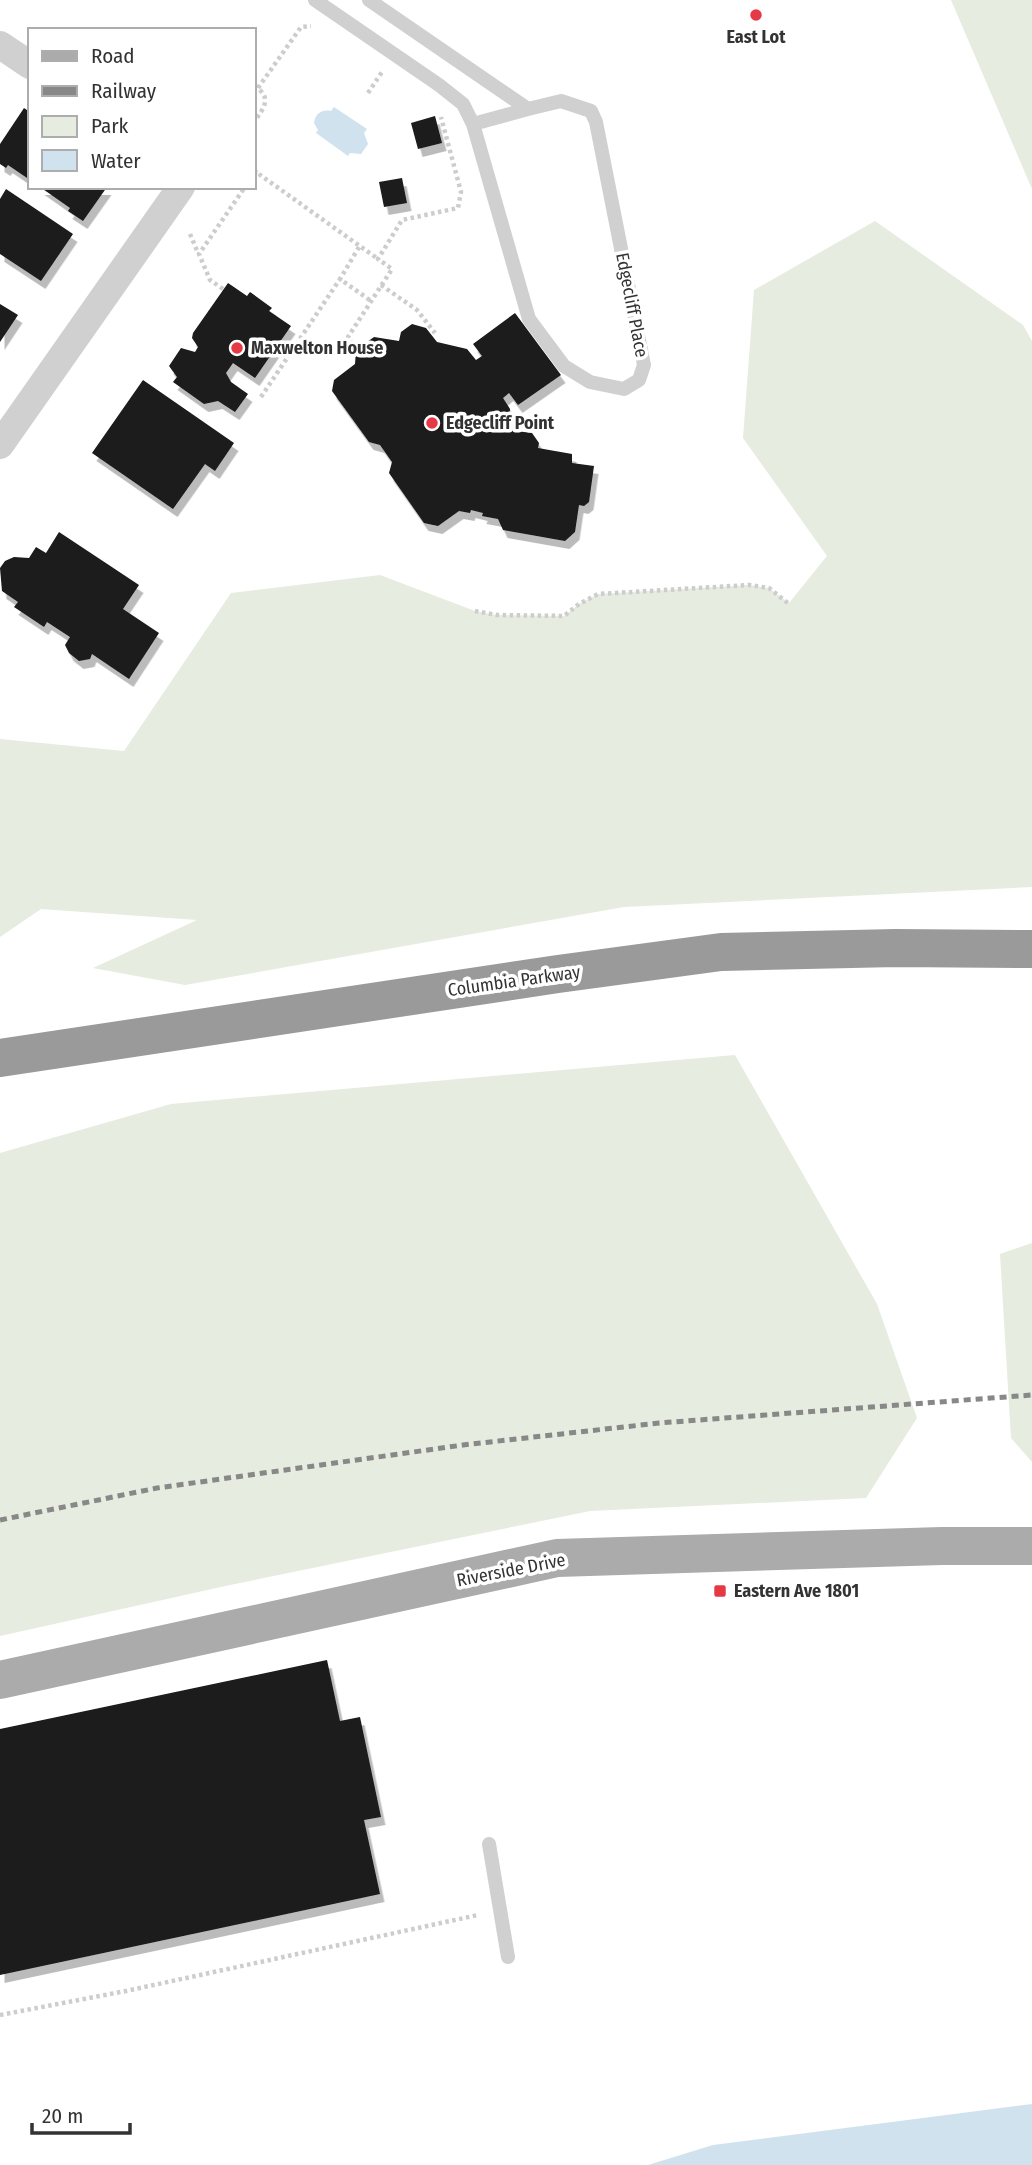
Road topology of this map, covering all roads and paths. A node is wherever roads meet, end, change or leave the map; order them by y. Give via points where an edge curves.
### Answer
1 (315, 0) edge
2 (369, 0) edge
3 (313, 26) dead end
4 (0, 45) edge
5 (28, 64) edge
6 (387, 65) dead end
7 (256, 87) edge
8 (368, 93) dead end
9 (528, 109) junction
10 (441, 116) dead end
11 (256, 119) edge
12 (473, 124) junction
13 (256, 174) edge
14 (180, 189) edge
15 (244, 189) edge
16 (190, 234) dead end
17 (359, 247) junction
18 (199, 254) junction
19 (378, 259) junction
20 (340, 279) junction
21 (381, 285) junction
22 (223, 289) dead end
23 (371, 301) junction
24 (435, 333) dead end
25 (356, 350) dead end
26 (261, 397) dead end
27 (0, 445) edge
28 (789, 604) dead end
29 (475, 611) dead end
30 (1032, 949) edge
31 (0, 1058) edge
32 (1032, 1546) edge
33 (0, 1681) edge
34 (489, 1844) dead end
35 (500, 1910) junction
36 (508, 1957) dead end
37 (0, 2015) edge

1 - 12 lane, Edgecliff Place via 439,85 463,104
2 - 9 lane
3 - 7 path via 301,27
4 - 5 street
6 - 8 path
7 - 11 path via 267,98
9 - 12 lane, Edgecliff Place
9 - 12 lane, Edgecliff Place via 561,101 591,111 596,122 644,365 639,380 624,389 590,382 564,366 529,319
10 - 19 path via 461,192 458,208 402,220
13 - 17 path
14 - 27 street
15 - 18 path
16 - 18 path
17 - 19 path
17 - 20 path
18 - 22 path via 210,280
19 - 21 path via 392,269
20 - 23 path
20 - 26 path
21 - 23 path
21 - 24 path via 417,310
23 - 25 path via 348,337
28 - 29 path via 768,588 749,585 598,594 564,616
30 - 31 highway, Columbia Parkway via 721,952
32 - 33 main road, Riverside Drive via 557,1558
34 - 35 lane
35 - 36 lane
35 - 37 path

